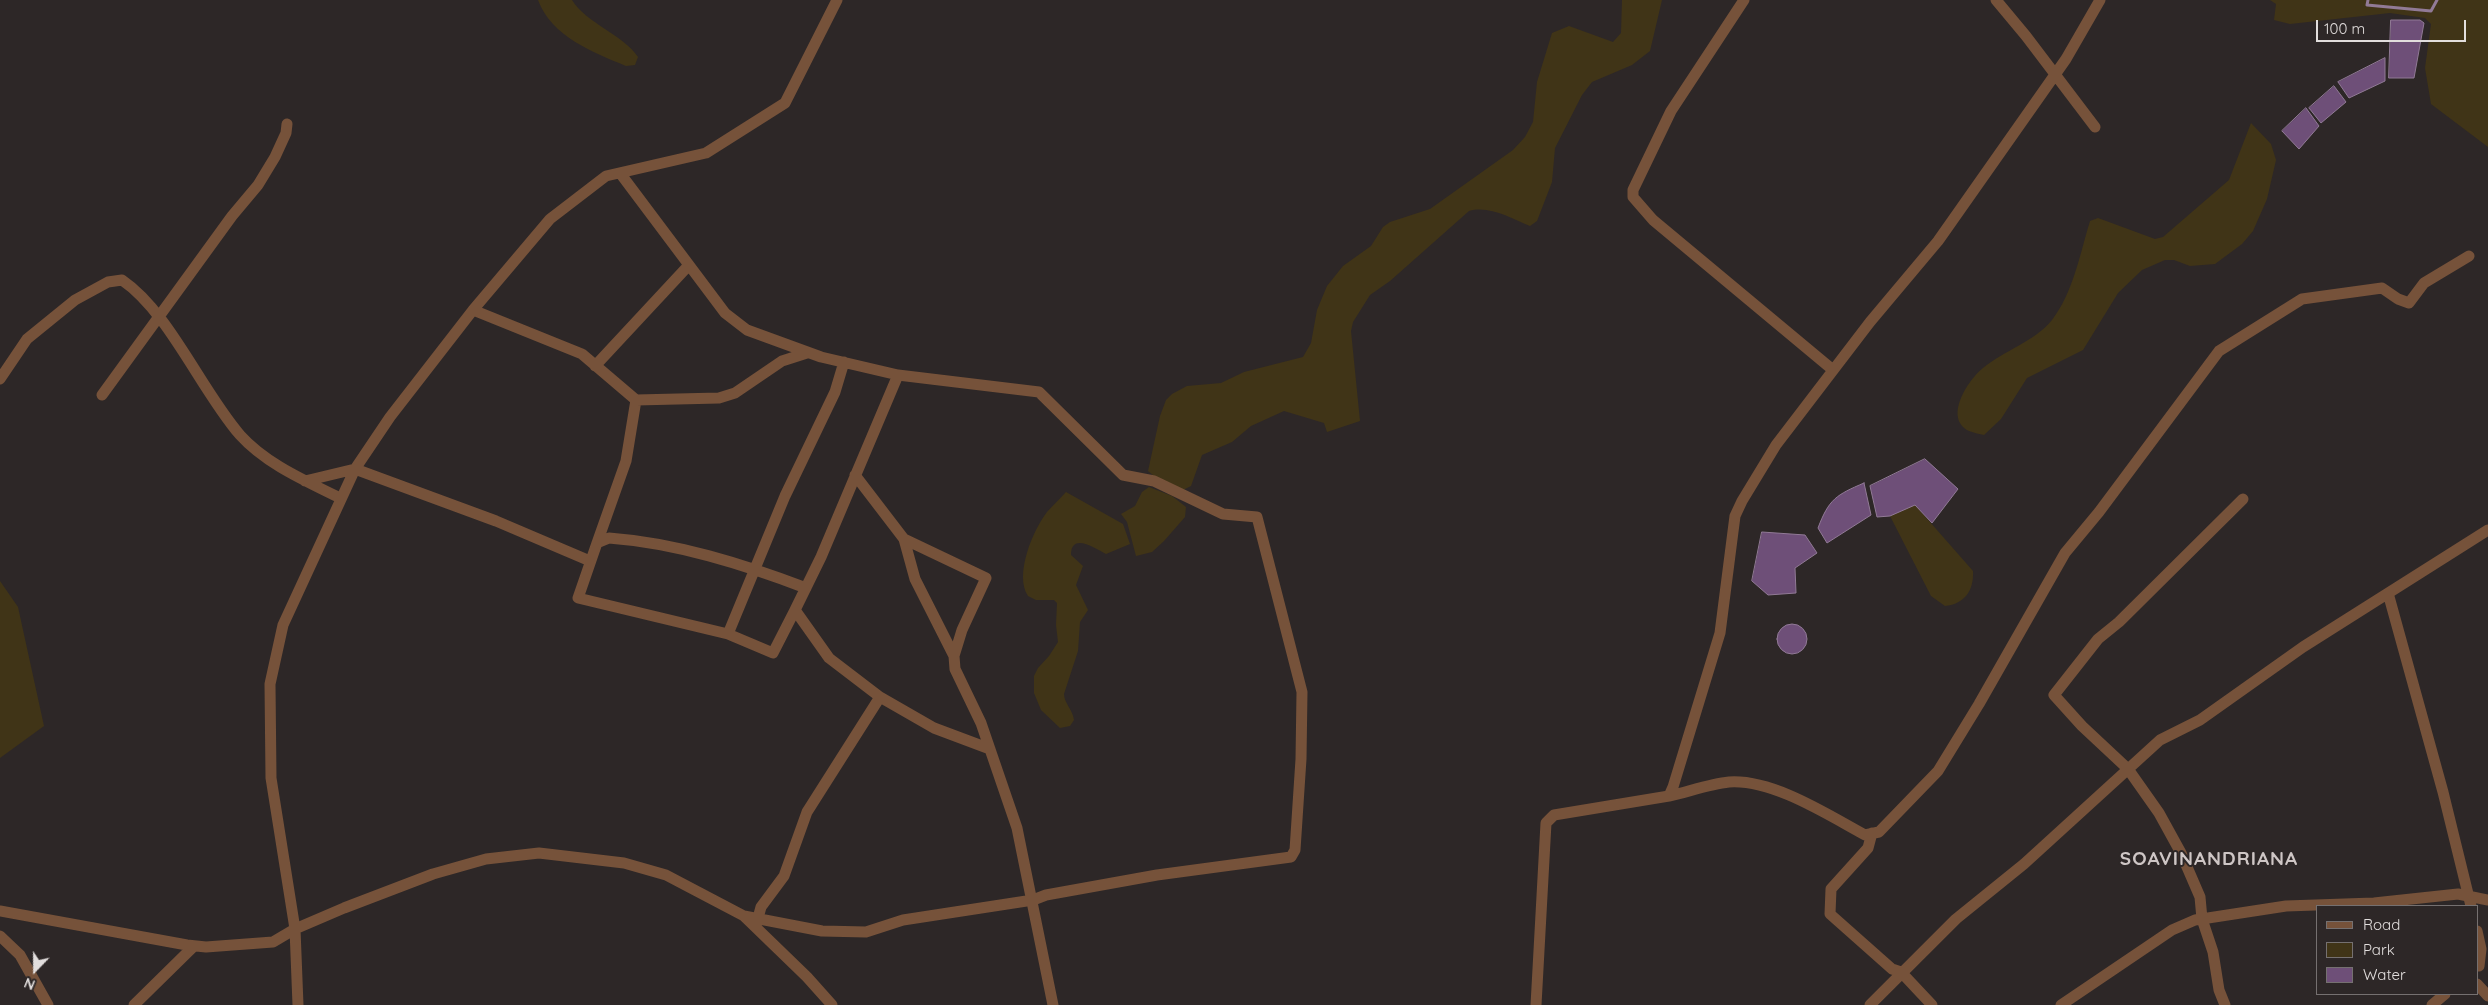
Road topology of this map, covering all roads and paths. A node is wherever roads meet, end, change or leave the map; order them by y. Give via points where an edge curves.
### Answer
1 (837, 0) edge
2 (1744, 0) edge
3 (1996, 0) edge
4 (2100, 0) edge
5 (2055, 74) junction
6 (287, 124) dead end
7 (2095, 126) dead end
8 (620, 173) junction
9 (2469, 256) dead end
10 (689, 264) junction
11 (473, 310) junction
12 (158, 317) junction
13 (807, 353) junction
14 (844, 362) junction
15 (595, 366) junction
16 (1833, 370) junction
17 (898, 375) junction
18 (0, 378) edge
19 (102, 395) dead end
20 (636, 400) junction
21 (355, 469) junction
22 (855, 475) junction
23 (305, 481) junction
24 (340, 498) junction
25 (2243, 499) dead end
26 (2488, 530) edge
27 (904, 539) junction
28 (597, 543) junction
29 (590, 561) junction
30 (755, 569) junction
31 (806, 588) junction
32 (2388, 593) junction
33 (795, 610) junction
34 (728, 634) junction
35 (954, 656) junction
36 (880, 697) junction
37 (990, 748) junction
38 (2128, 768) junction
39 (1669, 796) junction
40 (1872, 833) junction
41 (1033, 900) junction
42 (2488, 900) edge
43 (2469, 901) edge
44 (0, 911) edge
45 (744, 916) junction
46 (758, 918) junction
47 (2202, 919) junction
48 (296, 929) junction
49 (0, 936) edge
50 (2478, 936) edge
51 (194, 946) junction
52 (2488, 958) edge
53 (2478, 966) edge
54 (1900, 972) junction
55 (2478, 985) edge
56 (2444, 995) edge
57 (2488, 996) edge
58 (48, 1005) edge
59 (134, 1005) edge
60 (298, 1005) edge
61 (832, 1005) edge
62 (1053, 1005) edge
63 (1536, 1005) edge
64 (1870, 1005) edge
65 (1932, 1005) edge
66 (2061, 1005) edge
67 (2225, 1005) edge
68 (2432, 1005) edge

1 - 8 street via 786,103 706,153
2 - 16 street via 1670,111 1633,190 1633,197 1653,220
3 - 5 street
4 - 5 street
5 - 7 street
5 - 16 street via 1938,241
6 - 12 street via 279,149 258,185
8 - 10 street
8 - 11 street via 606,176 550,220
9 - 40 street via 2424,283 2409,303 2398,300 2382,288 2302,299 2219,351 2065,553 1938,771 1879,832
10 - 13 street via 725,313 746,330
10 - 15 street
11 - 15 street via 582,354
11 - 21 street via 390,417
12 - 18 street via 134,288 122,280 108,282 74,300 27,339
12 - 19 street
12 - 23 street via 241,436 260,453
13 - 14 street
13 - 20 street via 782,361 735,393 719,398
14 - 17 street
14 - 30 street via 835,392 785,496
15 - 20 street
16 - 39 street via 1776,445 1735,516 1720,633
17 - 22 street
17 - 41 street via 1040,392 1123,474 1154,482 1223,514 1257,517 1264,544 1302,692 1295,850 1291,857 1157,875
20 - 28 street via 626,461
21 - 23 street
21 - 24 street
21 - 29 street via 496,521
22 - 27 street
22 - 31 street
23 - 24 street
24 - 48 street via 282,625 270,684 271,778
25 - 38 street via 2098,639 2054,695
26 - 32 street
27 - 35 street via 915,579
27 - 35 street via 986,578
28 - 29 street
28 - 30 street via 609,538 627,539
29 - 34 street via 578,598
30 - 31 street
30 - 34 street
31 - 33 street
32 - 38 street via 2303,647 2200,720 2160,740
32 - 43 street via 2443,792
33 - 34 street via 774,653
33 - 36 street via 830,658
35 - 37 street via 955,669
36 - 37 street via 934,728
36 - 46 street via 807,812 784,876 761,907
37 - 41 street via 1017,828
38 - 47 street via 2181,853 2200,897
38 - 54 street via 2098,799 1956,918
39 - 40 street via 1729,782 1750,784 1776,790 1865,835
39 - 63 street via 1554,815 1546,823
40 - 54 street via 1868,848 1831,889 1830,914 1892,969
41 - 46 street via 904,920 866,932 822,931
41 - 62 street
42 - 43 street
43 - 47 street via 2458,894 2374,903 2286,906
44 - 51 street
45 - 46 street
45 - 48 street via 658,873 624,863 539,853 486,859 433,874
45 - 61 street
47 - 66 street via 2172,930
47 - 67 street via 2213,952 2218,990
48 - 51 street via 273,942
48 - 60 street
49 - 58 street via 20,955
50 - 53 street via 2481,949
51 - 59 street
52 - 53 street
54 - 64 street
54 - 65 street
55 - 57 street
56 - 68 street

